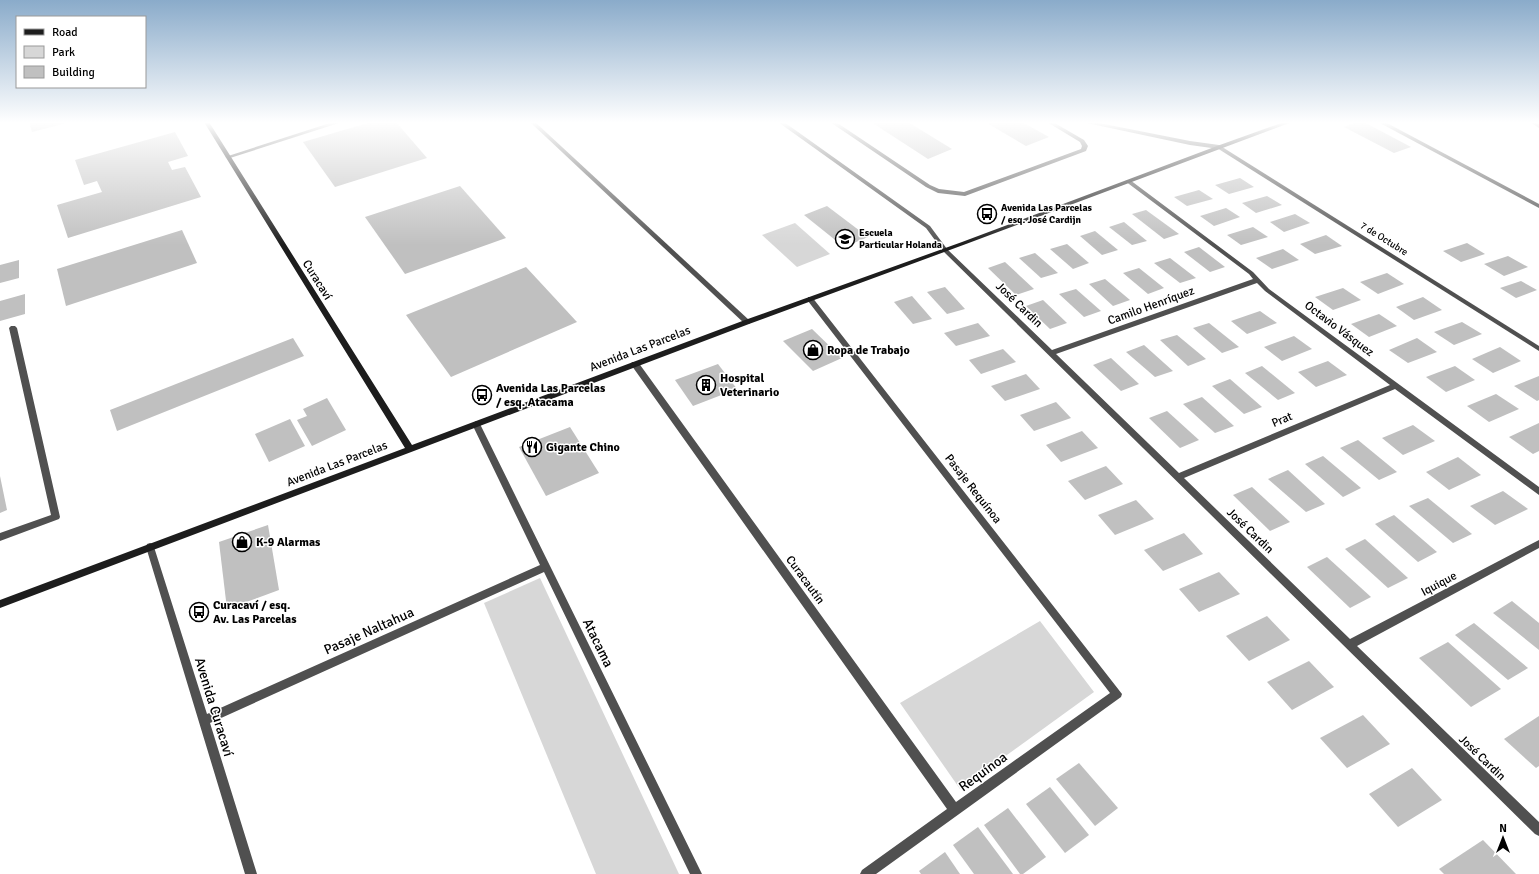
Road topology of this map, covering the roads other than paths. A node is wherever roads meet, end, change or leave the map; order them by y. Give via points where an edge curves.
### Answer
1 (232, 163) edge
2 (576, 163) edge
3 (837, 163) edge
4 (893, 163) edge
5 (1049, 163) edge
6 (1178, 163) edge
7 (1244, 163) edge
8 (1457, 163) edge
9 (1128, 182) junction
10 (1539, 206) edge
11 (945, 250) junction
12 (1258, 280) junction
13 (810, 299) junction
14 (747, 322) junction
15 (13, 328) dead end
16 (1539, 349) edge
17 (1051, 353) junction
18 (635, 364) junction
19 (1396, 386) junction
20 (476, 424) junction
21 (410, 449) junction
22 (1178, 477) junction
23 (1539, 492) edge
24 (0, 537) edge
25 (1539, 544) edge
26 (150, 547) junction
27 (546, 567) junction
28 (0, 604) edge
29 (1349, 645) junction
30 (1117, 694) joint
31 (203, 721) junction
32 (955, 810) junction
33 (1539, 830) edge
34 (251, 874) edge
35 (696, 874) edge
36 (866, 874) edge

1 - 21 street, Curacaví
2 - 14 street
3 - 11 street, José Cardin via 928,227
4 - 5 street via 938,191 965,194
6 - 9 street, Avenida Las Parcelas
7 - 16 street, 7 de Octubre
8 - 10 street
9 - 11 street, Avenida Las Parcelas
9 - 12 street, Octavio Vásquez
11 - 13 street, Avenida Las Parcelas
11 - 17 street, José Cardin
12 - 17 street, Camilo Henríquez
12 - 19 street, Octavio Vásquez via 1267,290
13 - 14 street, Avenida Las Parcelas
13 - 30 street, Pasaje Requínoa
14 - 18 street, Avenida Las Parcelas
15 - 24 street via 56,517
17 - 22 street, José Cardin
18 - 20 street, Avenida Las Parcelas
18 - 32 street, Curacautín
19 - 22 street, Prat
19 - 23 street, Octavio Vásquez
20 - 21 street, Avenida Las Parcelas
20 - 27 street, Atacama
21 - 26 street, Avenida Las Parcelas
22 - 29 street, José Cardin
25 - 29 street, Iquique
26 - 28 street, Avenida Las Parcelas
26 - 31 street, Avenida Curacaví
27 - 31 street, Pasaje Naltahua
27 - 35 street, Atacama
29 - 33 street, José Cardin
30 - 32 street, Requínoa
31 - 34 street, Avenida Curacaví
32 - 36 street, Requínoa

